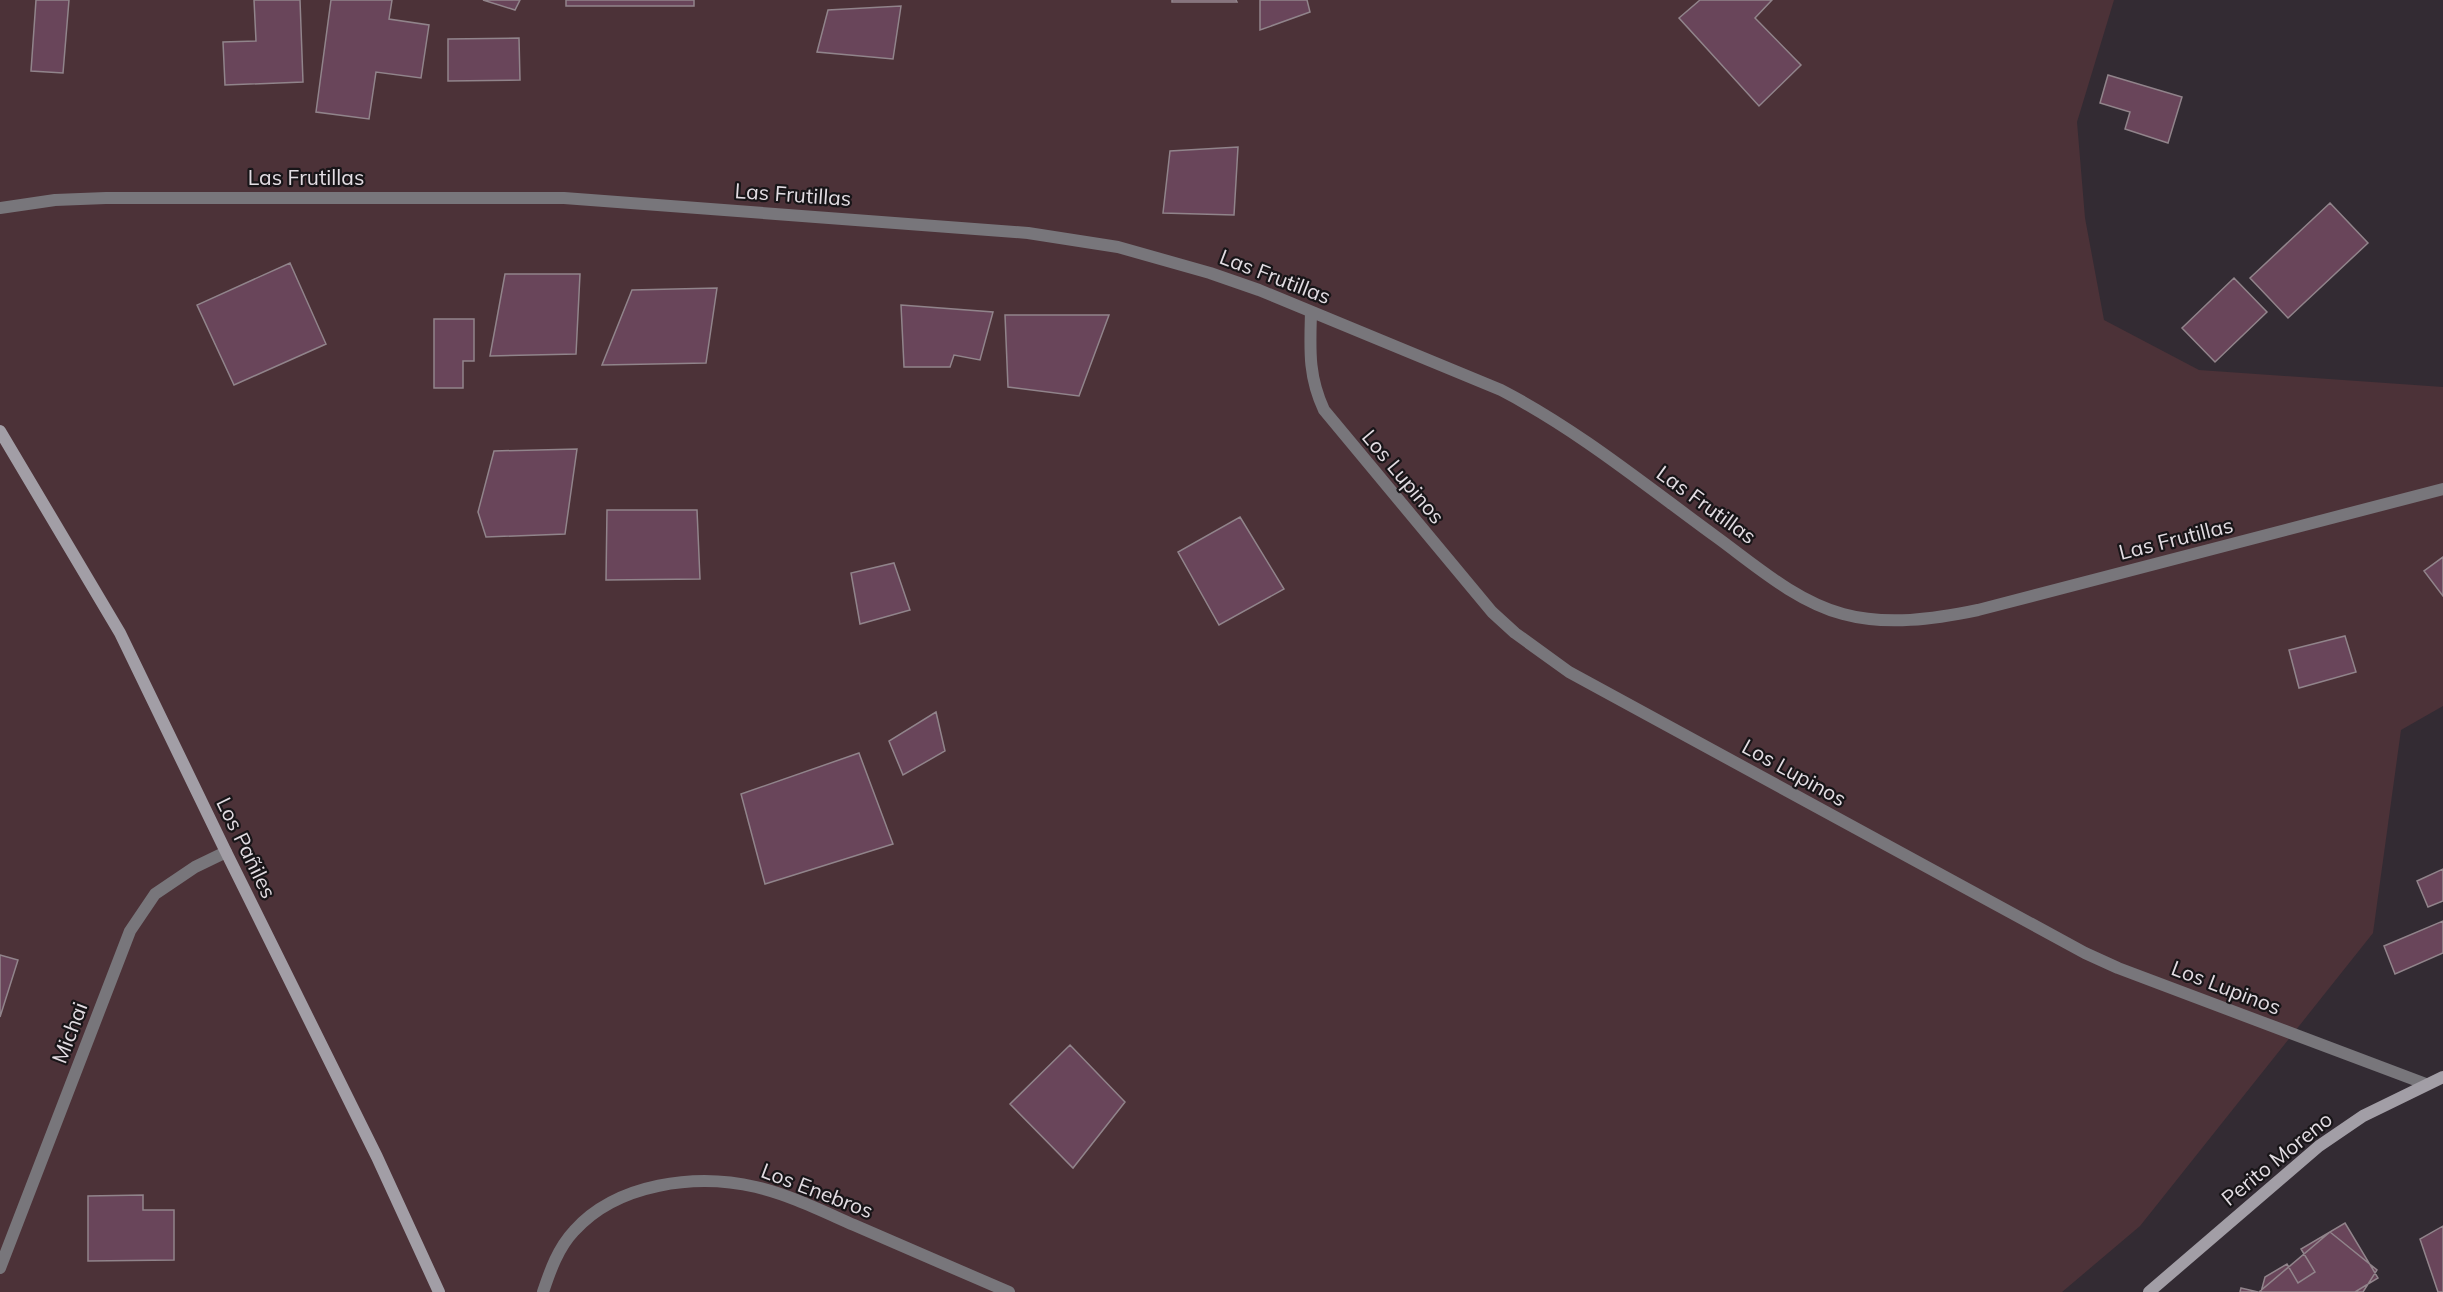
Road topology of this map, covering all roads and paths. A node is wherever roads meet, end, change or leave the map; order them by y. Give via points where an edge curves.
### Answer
1 (0, 208) edge
2 (1311, 312) junction
3 (0, 431) edge
4 (2443, 489) edge
5 (226, 852) junction
6 (2443, 1077) edge
7 (2426, 1084) junction
8 (0, 1268) edge
9 (439, 1292) edge
10 (543, 1292) edge
11 (1009, 1292) edge
12 (2149, 1292) edge

1 - 2 street, Las Frutillas via 106,198 529,197 928,225 1028,233 1118,247 1210,273
2 - 4 street, Las Frutillas via 1534,407 1597,448 1791,591 1853,616 1906,620 1978,610
2 - 7 street, Los Lupinos via 1311,372 1324,410 1492,612 1541,654 2085,953
3 - 5 street, Los Pañiles via 120,633
5 - 8 street, Michai via 155,894 130,931
5 - 9 street, Los Pañiles via 377,1157
6 - 7 street, Perito Moreno
7 - 12 street, Perito Moreno via 2363,1116 2319,1146
10 - 11 street, Los Enebros via 560,1251 591,1215 612,1202 657,1186 705,1181 779,1193

